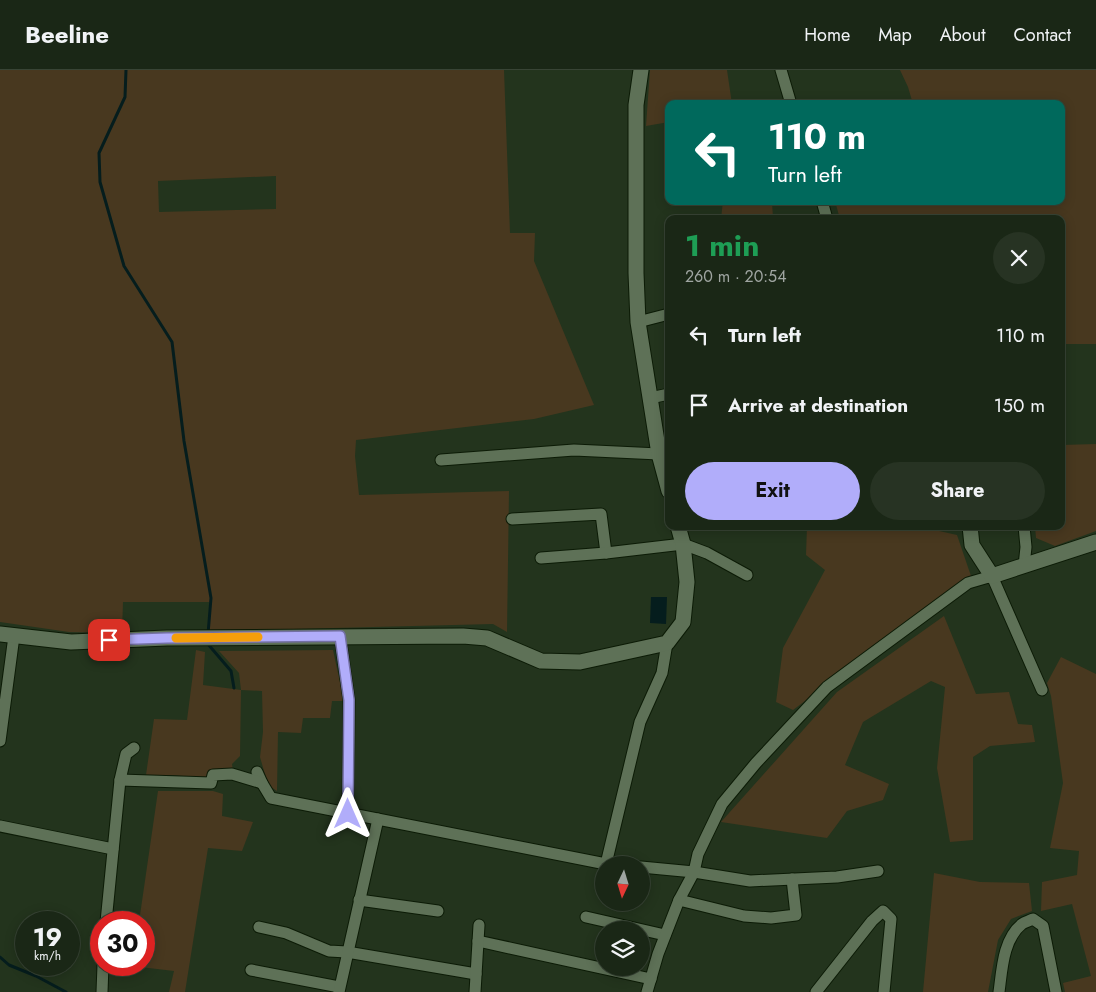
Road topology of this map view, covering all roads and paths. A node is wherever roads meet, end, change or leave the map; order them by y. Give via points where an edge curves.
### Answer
1 (641, 70) edge
2 (781, 70) edge
3 (790, 100) edge
4 (665, 315) edge
5 (638, 322) junction
6 (665, 395) edge
7 (650, 398) junction
8 (664, 454) edge
9 (441, 460) dead end
10 (512, 519) dead end
11 (679, 530) edge
12 (970, 530) edge
13 (1024, 530) edge
14 (1095, 543) edge
15 (683, 544) junction
16 (606, 553) junction
17 (541, 558) dead end
18 (1024, 566) junction
19 (747, 575) dead end
20 (992, 576) junction
21 (7, 635) edge
22 (340, 636) junction
23 (667, 643) junction
24 (1042, 690) dead end
25 (0, 741) edge
26 (134, 748) dead end
27 (120, 780) junction
28 (348, 814) junction
29 (378, 819) junction
30 (0, 826) edge
31 (113, 849) junction
32 (608, 856) edge
33 (595, 862) edge
34 (650, 868) edge
35 (878, 871) dead end
36 (694, 872) junction
37 (792, 879) junction
38 (359, 900) junction
39 (679, 900) junction
40 (107, 911) edge
41 (438, 911) dead end
42 (586, 917) dead end
43 (479, 924) dead end
44 (259, 927) dead end
45 (665, 935) junction
46 (478, 940) junction
47 (347, 952) junction
48 (252, 970) dead end
49 (476, 974) junction
50 (103, 976) edge
51 (651, 979) junction
52 (339, 990) edge
53 (102, 992) edge
54 (475, 992) edge
55 (647, 992) edge
56 (816, 992) edge
57 (884, 992) edge
58 (999, 992) edge
59 (1056, 992) edge

1 - 5 street via 636,105
2 - 3 street
4 - 5 street
5 - 7 street
6 - 7 street
7 - 8 street
8 - 9 street via 574,450
10 - 16 street via 601,514
11 - 15 street
12 - 20 street via 972,545
13 - 18 street
14 - 18 street
15 - 16 street
15 - 19 street
15 - 23 street via 687,582 683,622
16 - 17 street
18 - 20 street
20 - 24 street
20 - 36 street via 968,583 827,687 722,804 698,854
21 - 22 street via 71,642
21 - 25 street
22 - 23 street via 487,638 541,660 580,662
22 - 28 street via 349,700
23 - 32 street via 662,673 640,722
26 - 27 street via 126,754
27 - 28 street via 211,783 213,775 232,774 259,778 271,798
27 - 31 street
28 - 29 street
29 - 33 street
29 - 38 street
30 - 31 street
31 - 40 street
34 - 36 street
35 - 37 street
36 - 37 street via 750,881
36 - 39 street
37 - 39 street via 796,915 771,918 744,916
38 - 41 street
38 - 47 street
39 - 45 street
42 - 45 street
43 - 46 street
44 - 47 street via 286,933 329,951
45 - 51 street
46 - 49 street
46 - 51 street
47 - 49 street
47 - 52 street
48 - 52 street
49 - 54 street
50 - 53 street
51 - 55 street
56 - 57 street via 883,911 891,919
58 - 59 street via 1011,937 1022,924 1033,919 1043,926

